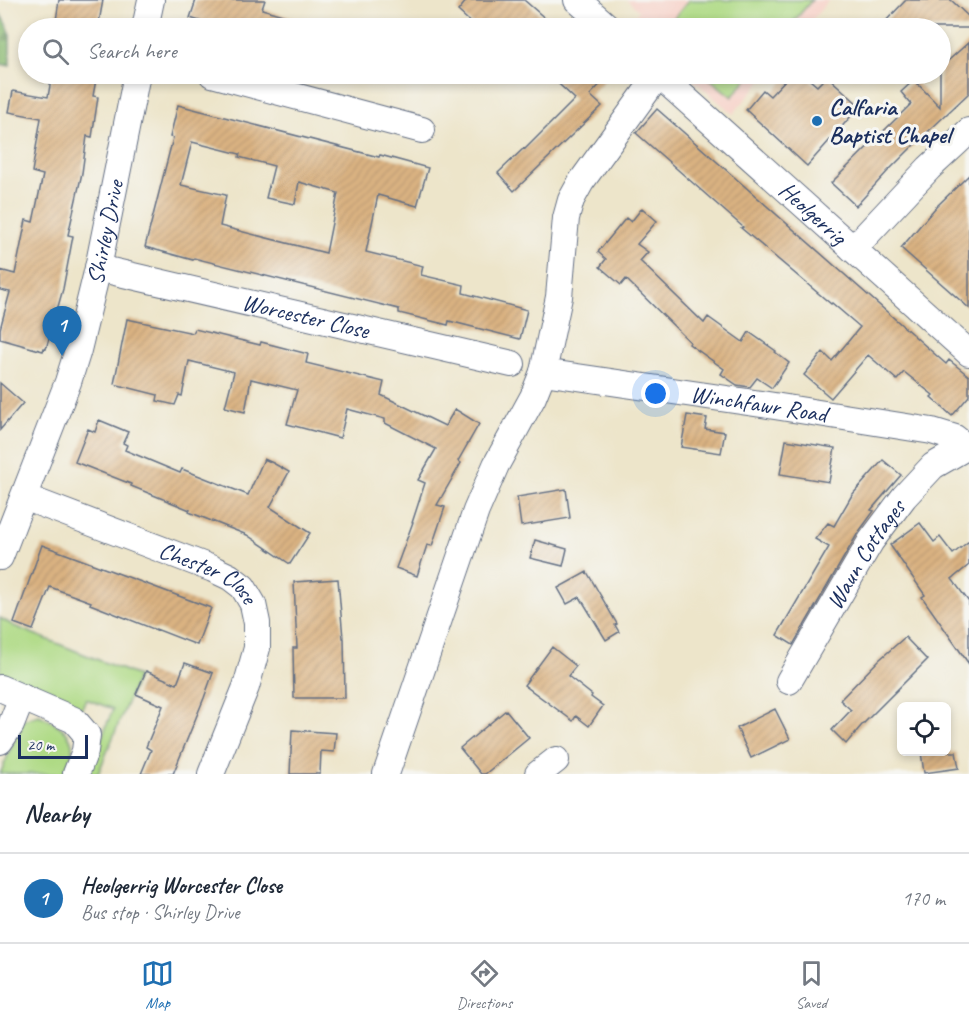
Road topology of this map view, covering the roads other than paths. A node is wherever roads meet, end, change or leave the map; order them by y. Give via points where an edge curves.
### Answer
1 (151, 0) edge
2 (148, 18) edge
3 (135, 84) edge
4 (259, 84) edge
5 (651, 84) edge
6 (669, 84) edge
7 (422, 130) dead end
8 (969, 131) edge
9 (853, 249) junction
10 (98, 268) junction
11 (969, 353) edge
12 (512, 364) dead end
13 (543, 372) junction
14 (968, 447) edge
15 (24, 497) junction
16 (0, 557) edge
17 (789, 681) dead end
18 (11, 693) edge
19 (0, 741) edge
20 (76, 774) edge
21 (211, 774) edge
22 (386, 774) edge

1 - 2 street
3 - 10 street, Shirley Drive
4 - 7 street via 386,111
5 - 13 street via 580,182 572,200 566,218 559,297
6 - 9 street, Heolgerrig
8 - 9 street
9 - 11 street, Heolgerrig
10 - 12 street, Worcester Close
10 - 15 street, Shirley Drive via 68,382
13 - 14 street, Winchfawr Road via 932,431
13 - 22 street via 476,511
14 - 17 street, Waun Cottages via 933,466 904,497 871,541
15 - 16 street, Shirley Drive
15 - 21 street, Chester Close via 213,569 243,587 253,604 257,648 246,687
18 - 19 street via 11,725
18 - 20 street via 74,720 87,735

